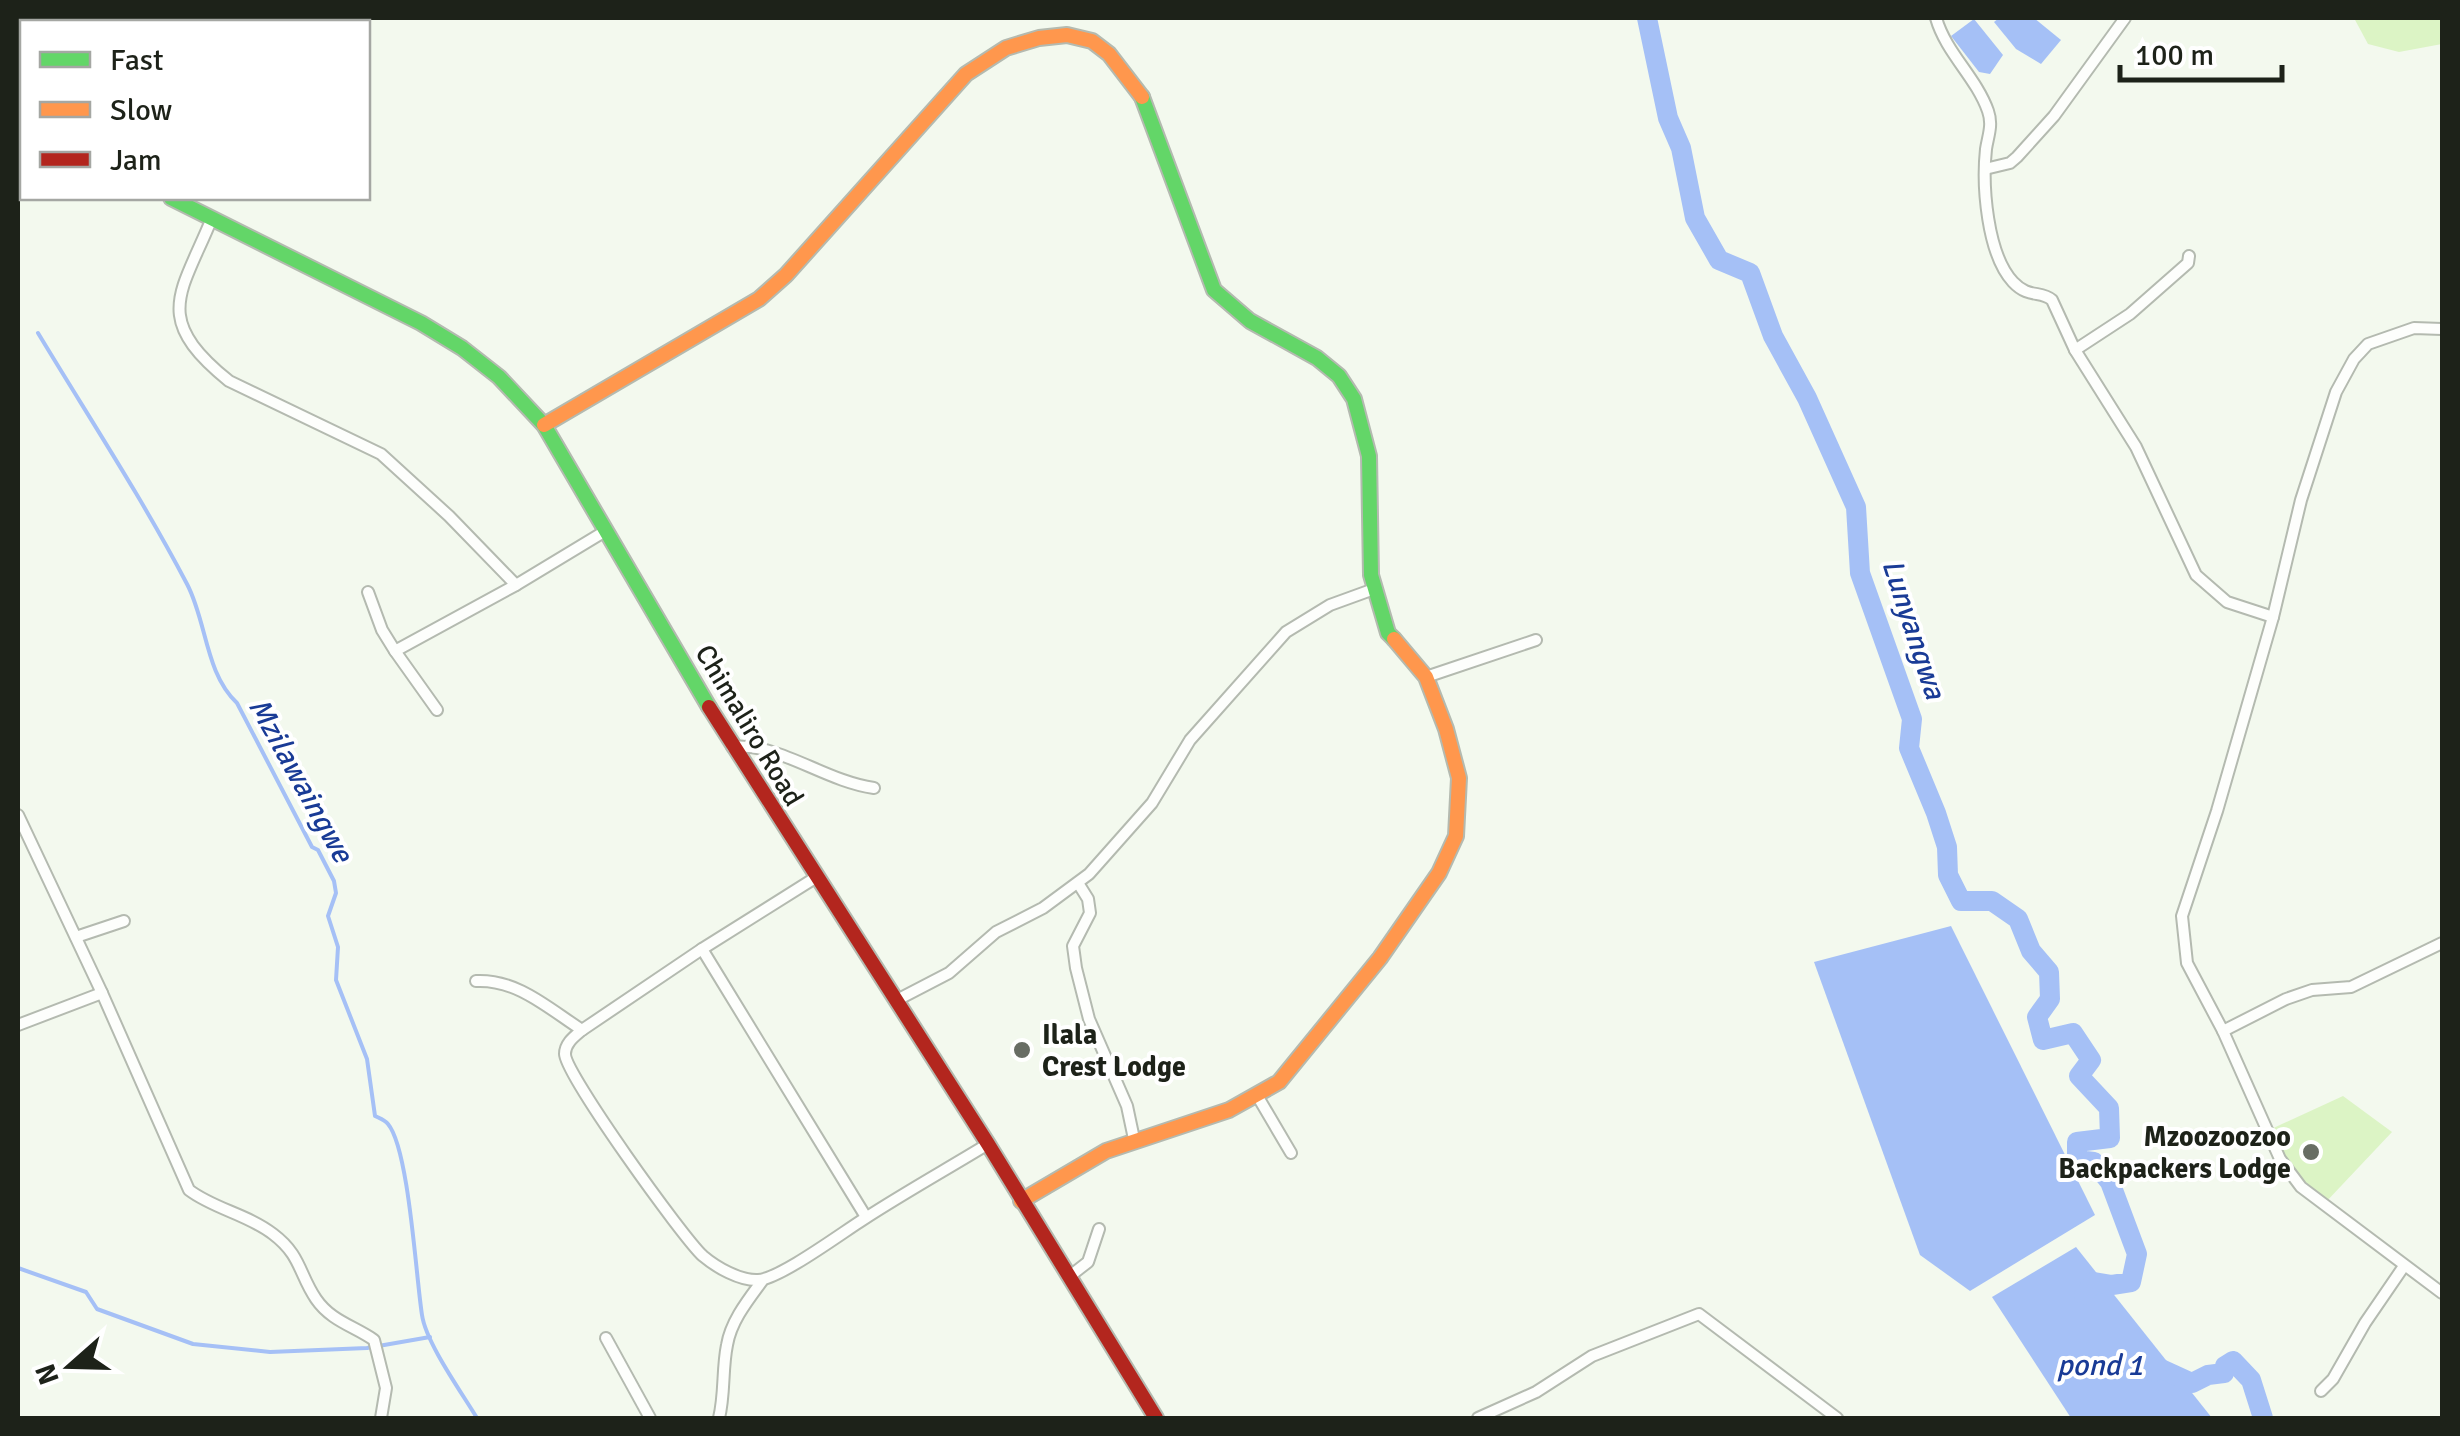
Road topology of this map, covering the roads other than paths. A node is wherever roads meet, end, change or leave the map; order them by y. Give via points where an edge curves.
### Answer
1 (1936, 18) edge
2 (2125, 18) edge
3 (1986, 169) junction
4 (174, 200) edge
5 (212, 218) junction
6 (2188, 256) dead end
7 (2442, 329) edge
8 (2075, 350) junction
9 (544, 425) junction
10 (608, 530) junction
11 (516, 586) junction
12 (1374, 589) junction
13 (368, 592) dead end
14 (2273, 617) junction
15 (1536, 640) dead end
16 (394, 652) junction
17 (1426, 677) junction
18 (437, 710) dead end
19 (732, 747) junction
20 (874, 788) dead end
21 (18, 815) edge
22 (815, 878) junction
23 (1078, 883) junction
24 (124, 920) dead end
25 (76, 938) junction
26 (2442, 942) edge
27 (702, 948) junction
28 (476, 981) dead end
29 (102, 994) junction
30 (897, 1000) junction
31 (18, 1025) edge
32 (582, 1030) junction
33 (2223, 1031) junction
34 (1258, 1096) junction
35 (1134, 1139) junction
36 (988, 1144) junction
37 (1291, 1154) dead end
38 (1022, 1201) junction
39 (866, 1218) junction
40 (1099, 1229) dead end
41 (2404, 1266) junction
42 (1070, 1276) junction
43 (762, 1281) junction
44 (2442, 1294) edge
45 (606, 1338) dead end
46 (2321, 1392) dead end
47 (381, 1418) edge
48 (650, 1418) edge
49 (719, 1418) edge
50 (1156, 1418) edge
51 (1478, 1418) edge
52 (1837, 1418) edge

1 - 3 street via 1988,110
2 - 3 street via 2034,139 2010,163
3 - 8 street via 1988,219 2002,265 2024,292 2050,296
4 - 5 street, Chimaliro Road
5 - 9 street, Chimaliro Road via 462,348
5 - 11 street via 177,301 180,319 208,364 381,454
6 - 8 street via 2130,314
7 - 14 street via 2389,334 2354,358 2301,500
8 - 14 street via 2136,447 2196,575 2227,602
9 - 10 street, Chimaliro Road
9 - 12 street via 759,299 966,74 1006,48 1066,35 1092,41 1109,54 1140,92 1214,290 1232,312 1335,370 1349,389 1368,438
10 - 11 street
10 - 19 street, Chimaliro Road
11 - 16 street
12 - 17 street via 1388,634
12 - 23 street via 1318,610 1286,632 1190,740 1152,803
13 - 16 street
14 - 33 street via 2182,916 2188,963
15 - 17 street
16 - 18 street
17 - 34 street via 1459,778 1456,836 1439,873 1380,958 1279,1082
19 - 20 street via 761,746 832,779
19 - 22 street, Chimaliro Road
21 - 25 street
22 - 27 street
22 - 30 street, Chimaliro Road
23 - 30 street via 996,932 949,973
23 - 35 street via 1090,912 1073,946 1076,968
24 - 25 street
25 - 29 street
26 - 33 street via 2351,987 2312,990
27 - 32 street
27 - 39 street
28 - 32 street via 512,985
29 - 31 street
29 - 47 street via 189,1190 274,1234 303,1268 324,1310 376,1345 386,1388
30 - 36 street, Chimaliro Road
32 - 43 street via 565,1054 571,1071 628,1157 702,1255 728,1272
33 - 41 street via 2290,1175
34 - 35 street
34 - 37 street
35 - 38 street
36 - 38 street, Chimaliro Road
36 - 39 street
38 - 42 street, Chimaliro Road
39 - 43 street
40 - 42 street via 1088,1262
41 - 44 street
41 - 46 street
42 - 50 street, Chimaliro Road
43 - 49 street via 727,1343
45 - 48 street
51 - 52 street via 1592,1356 1698,1314

